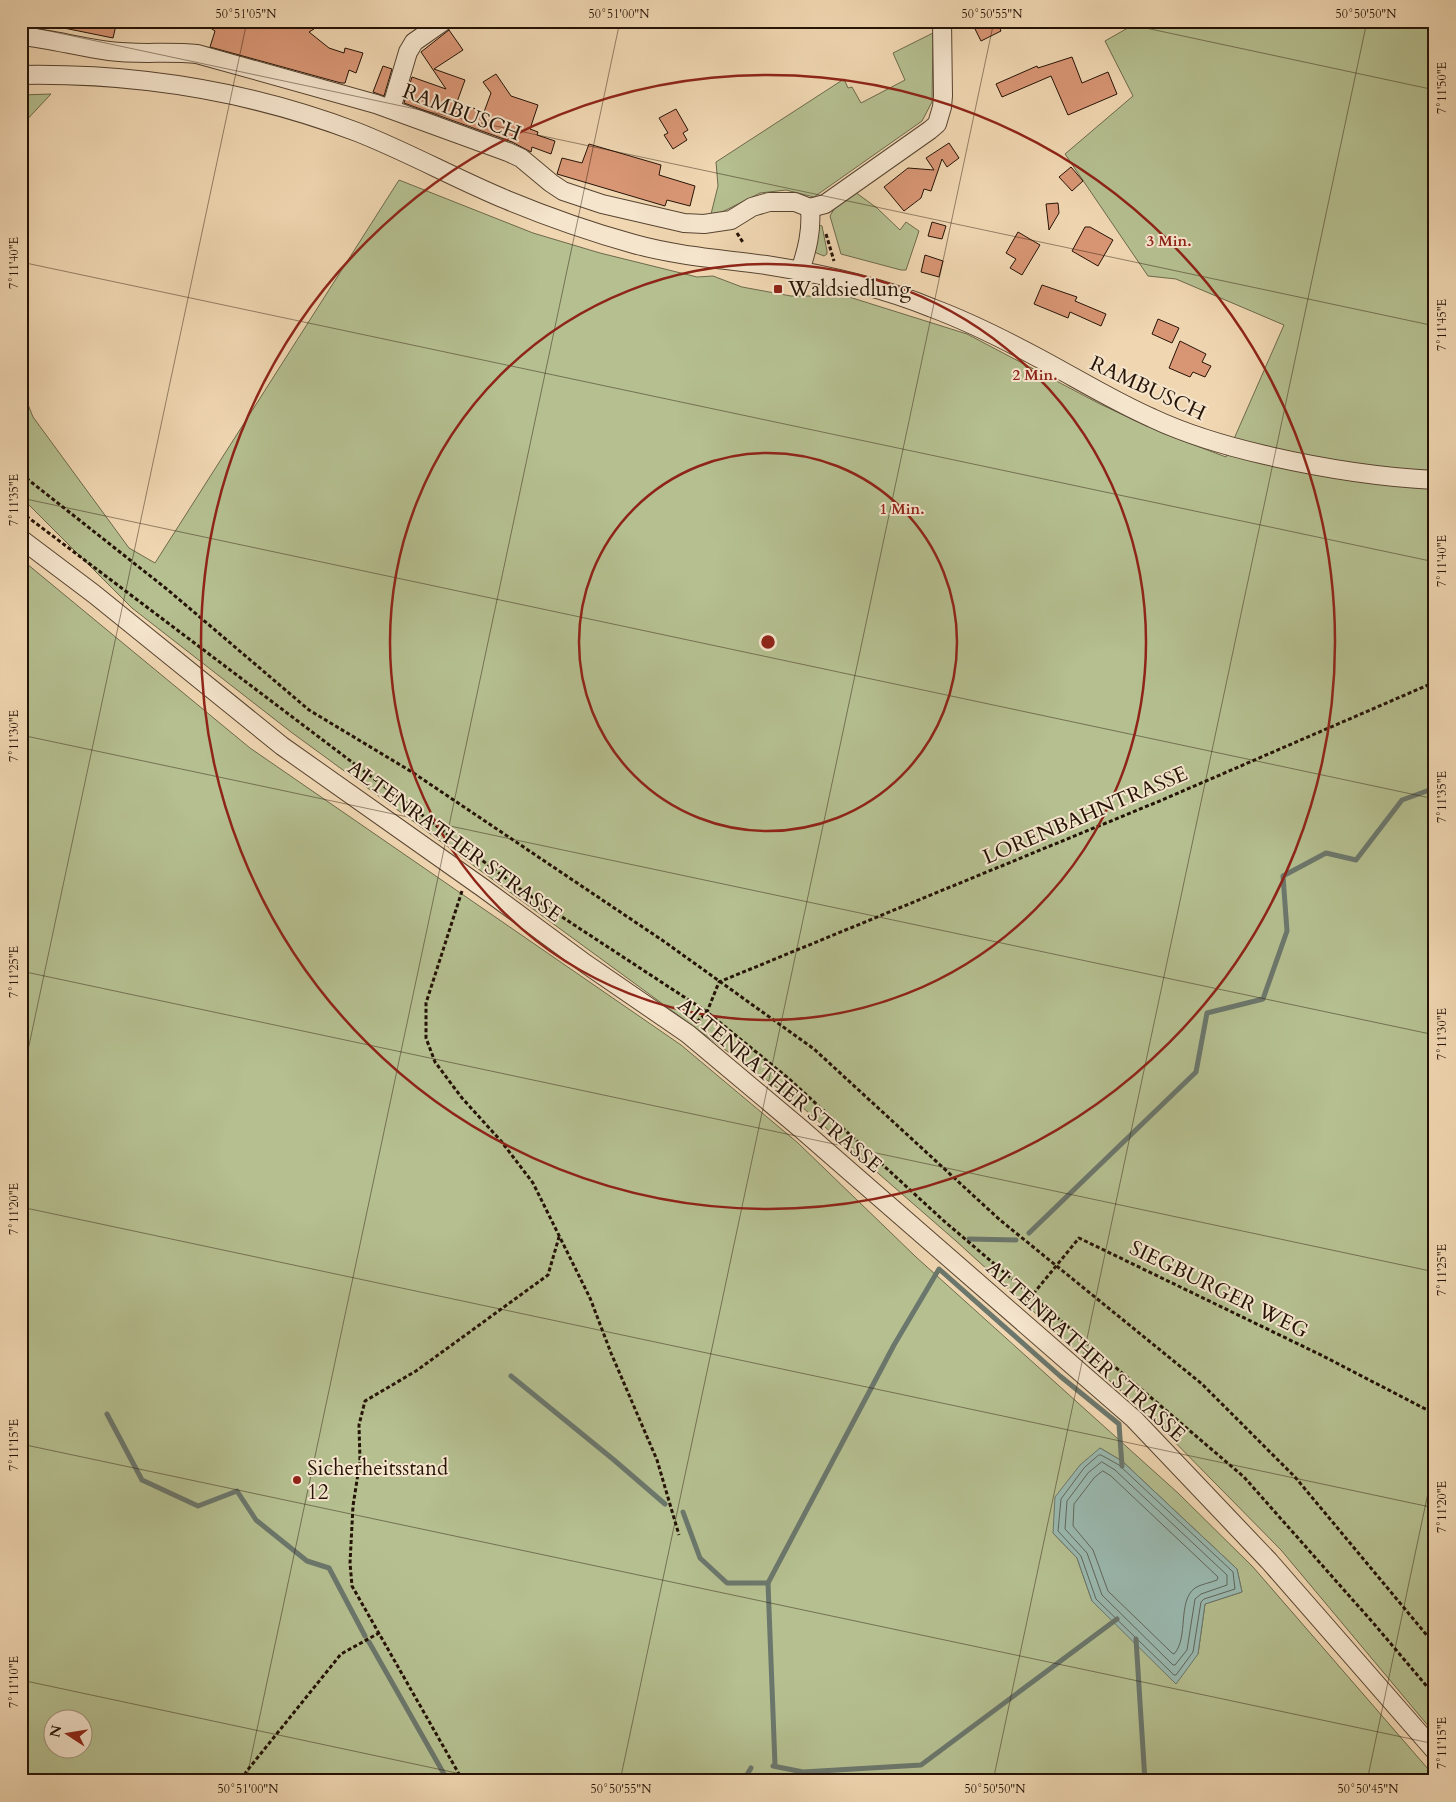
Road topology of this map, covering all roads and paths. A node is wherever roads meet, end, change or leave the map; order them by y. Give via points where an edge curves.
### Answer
1 (444, 21) edge
2 (942, 21) edge
3 (21, 36) edge
4 (21, 75) edge
5 (391, 109) junction
6 (817, 206) junction
7 (731, 220) junction
8 (750, 245) dead end
9 (842, 263) dead end
10 (800, 271) junction
11 (21, 474) edge
12 (1435, 480) edge
13 (21, 512) edge
14 (21, 539) edge
15 (1435, 682) edge
16 (467, 877) junction
17 (719, 982) junction
18 (707, 1012) junction
19 (559, 1237) junction
20 (1056, 1265) junction
21 (1032, 1296) junction
22 (1016, 1317) junction
23 (1435, 1414) edge
24 (679, 1536) dead end
25 (379, 1633) junction
26 (1435, 1645) edge
27 (1435, 1696) edge
28 (1435, 1751) edge
29 (242, 1781) edge
30 (463, 1781) edge

1 - 5 street via 414,42
2 - 6 street via 943,96 937,124
3 - 5 street, RAMBUSCH via 135,54 197,54
4 - 10 street, RAMBUSCH via 118,77 242,96 358,133 505,199 598,233 672,253
5 - 7 street, RAMBUSCH via 521,158 563,191 583,198 684,223
6 - 7 street, RAMBUSCH via 769,202 752,207
6 - 9 path via 833,261
6 - 10 street
7 - 8 path via 743,244
10 - 12 street, RAMBUSCH via 897,294 937,310 1033,355 1153,419 1222,445 1311,466
11 - 17 path via 168,590 309,710 412,772
13 - 18 path via 524,892
14 - 16 street, ALTENRATHER STRASSE via 282,746
15 - 17 path, LORENBAHNTRASSE via 1153,804
16 - 19 path via 426,1003 426,1038 435,1062 533,1183
16 - 22 street, ALTENRATHER STRASSE via 688,1034
17 - 18 path
17 - 20 path via 814,1049 1000,1220
18 - 21 path via 788,1078 944,1221
19 - 24 path via 590,1298 657,1460
19 - 25 path via 548,1275 416,1371 365,1401 359,1425 360,1461 353,1506 350,1563 352,1586
20 - 21 path, SIEGBURGER WEG
20 - 23 path, SIEGBURGER WEG via 1079,1238
20 - 26 path via 1202,1384 1295,1477
21 - 22 path, SIEGBURGER WEG
21 - 27 path via 1244,1477
22 - 28 street, ALTENRATHER STRASSE via 1134,1419 1269,1560
25 - 29 path via 340,1654
25 - 30 path

